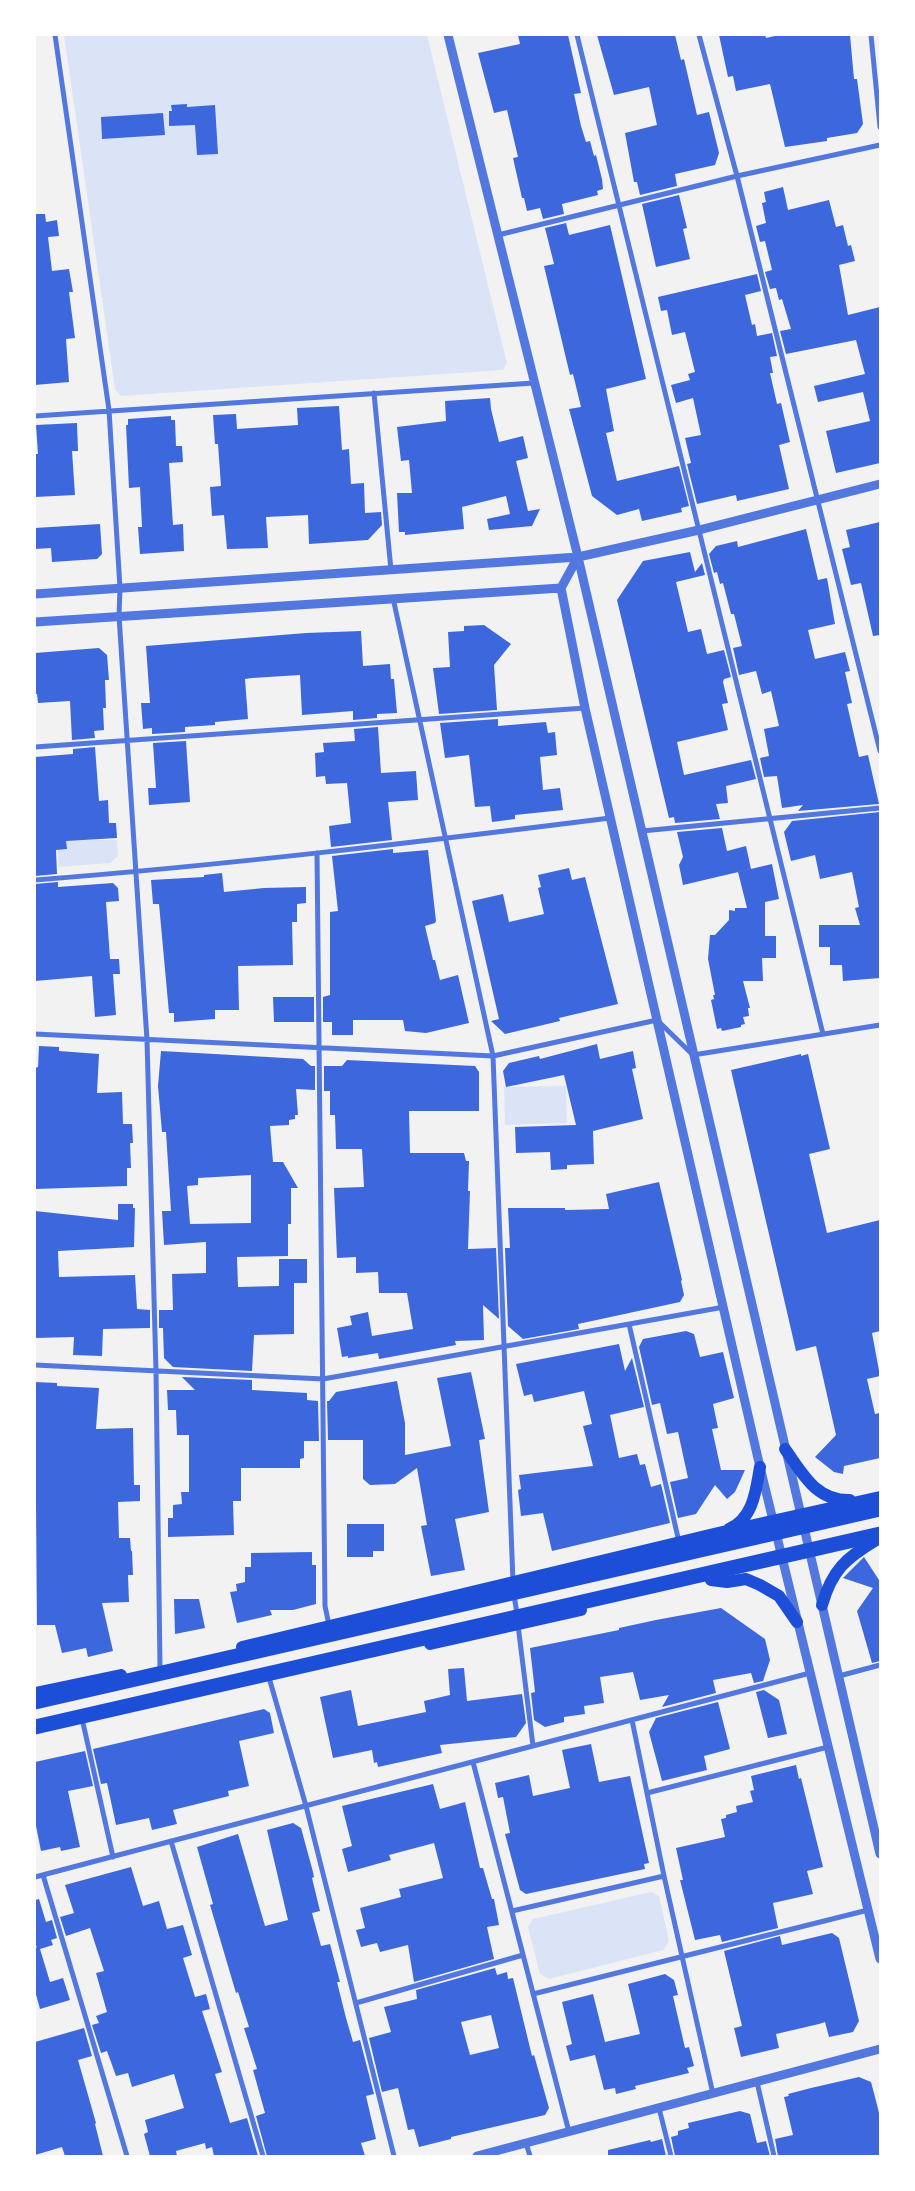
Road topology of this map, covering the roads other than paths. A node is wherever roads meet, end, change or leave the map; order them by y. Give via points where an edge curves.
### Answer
1 (55, 35) edge
2 (448, 35) edge
3 (577, 35) edge
4 (699, 35) edge
5 (871, 35) edge
6 (880, 127) edge
7 (880, 145) edge
8 (737, 176) junction
9 (619, 206) junction
10 (498, 235) junction
11 (534, 383) junction
12 (374, 393) junction
13 (109, 410) junction
14 (35, 416) edge
15 (880, 484) edge
16 (817, 500) junction
17 (699, 530) junction
18 (578, 557) junction
19 (391, 570) junction
20 (120, 588) junction
21 (561, 588) junction
22 (35, 594) edge
23 (393, 598) junction
24 (119, 616) junction
25 (35, 622) edge
26 (585, 708) junction
27 (420, 720) junction
28 (127, 740) junction
29 (35, 747) edge
30 (880, 751) edge
31 (880, 808) edge
32 (610, 818) junction
33 (770, 818) junction
34 (641, 831) junction
35 (446, 839) junction
36 (317, 853) junction
37 (136, 872) junction
38 (35, 880) edge
39 (657, 1020) junction
40 (880, 1025) edge
41 (35, 1034) edge
42 (823, 1034) junction
43 (147, 1040) junction
44 (319, 1048) junction
45 (693, 1055) junction
46 (493, 1056) junction
47 (724, 1307) junction
48 (629, 1324) junction
49 (504, 1347) junction
50 (35, 1365) edge
51 (156, 1371) junction
52 (323, 1379) junction
53 (785, 1449) junction
54 (760, 1467) junction
55 (880, 1497) edge
56 (866, 1500) junction
57 (880, 1510) edge
58 (800, 1515) junction
59 (775, 1521) junction
60 (717, 1534) junction
61 (879, 1538) edge
62 (679, 1543) junction
63 (810, 1556) junction
64 (784, 1562) junction
65 (711, 1580) junction
66 (513, 1582) junction
67 (822, 1605) junction
68 (798, 1622) junction
69 (518, 1625) junction
70 (329, 1626) junction
71 (880, 1664) edge
72 (160, 1667) junction
73 (810, 1673) junction
74 (839, 1676) junction
75 (270, 1680) junction
76 (35, 1693) edge
77 (35, 1702) edge
78 (632, 1720) junction
79 (83, 1723) junction
80 (35, 1727) edge
81 (35, 1734) edge
82 (533, 1746) junction
83 (828, 1747) junction
84 (473, 1762) junction
85 (647, 1793) junction
86 (306, 1806) junction
87 (170, 1841) junction
88 (880, 1854) edge
89 (113, 1856) junction
90 (43, 1875) junction
91 (35, 1876) edge
92 (664, 1876) junction
93 (868, 1910) junction
94 (512, 1912) junction
95 (523, 1955) junction
96 (682, 1957) junction
97 (880, 1959) edge
98 (533, 1994) junction
99 (356, 2002) junction
100 (880, 2049) edge
101 (757, 2082) junction
102 (713, 2094) junction
103 (659, 2108) junction
104 (569, 2132) junction
105 (526, 2143) junction
106 (127, 2156) edge
107 (264, 2156) edge
108 (394, 2156) edge
109 (477, 2156) edge
110 (530, 2156) edge
111 (671, 2156) edge
112 (774, 2156) edge

1 - 13 street
2 - 10 street
3 - 9 street
4 - 8 street
5 - 6 street
7 - 8 street
8 - 9 street
8 - 16 street
9 - 10 street
9 - 17 street
10 - 11 street
11 - 12 street
11 - 18 street
12 - 13 street
12 - 19 street
13 - 14 street
13 - 20 street
15 - 16 street
16 - 17 street
16 - 30 street
17 - 18 street
17 - 33 street
18 - 19 street
18 - 21 street
18 - 34 street
19 - 20 street
20 - 22 street
20 - 24 street
21 - 23 street
21 - 26 street
23 - 24 street
23 - 27 street
24 - 25 street
24 - 28 street
26 - 27 street
26 - 32 street
27 - 28 street
27 - 35 street
28 - 29 street
28 - 37 street
31 - 33 street
32 - 35 street
32 - 39 street
33 - 34 street
33 - 42 street
34 - 45 street
35 - 36 street
35 - 46 street
36 - 37 street
36 - 44 street
37 - 38 street
37 - 43 street
39 - 45 street
39 - 46 street
39 - 47 street
40 - 42 street
41 - 43 street
42 - 45 street
43 - 44 street
43 - 51 street
44 - 46 street
44 - 52 street
45 - 53 street
46 - 49 street
47 - 48 street
47 - 54 street
48 - 49 street
48 - 62 street
49 - 52 street
49 - 66 street
50 - 51 street
51 - 52 street
51 - 72 street
52 - 70 street via 325,1606
53 - 56 main road via 812,1487 820,1493 845,1500
53 - 58 street
54 - 59 street
54 - 60 main road via 749,1510 736,1526
55 - 56 main road
56 - 58 main road
57 - 77 highway
58 - 59 main road
58 - 63 street
59 - 60 main road
59 - 64 street
60 - 62 main road
61 - 63 main road
61 - 67 main road via 855,1553 836,1571
61 - 80 highway
62 - 66 main road
63 - 64 main road
63 - 67 street
64 - 65 main road
64 - 68 street
65 - 68 main road via 746,1579 760,1585 779,1596
65 - 69 main road
66 - 69 street
66 - 70 main road
67 - 74 street
68 - 73 street
69 - 75 main road
69 - 82 street
70 - 72 main road
71 - 74 street
72 - 76 main road
73 - 78 street
73 - 83 street
74 - 88 street
75 - 79 main road
75 - 86 street
78 - 82 street
78 - 85 street
79 - 81 main road
79 - 89 street
82 - 84 street
83 - 85 street
83 - 93 street
84 - 86 street
84 - 94 street
85 - 92 street
86 - 87 street
86 - 99 street
87 - 89 street
87 - 107 street
89 - 90 street
90 - 91 street
90 - 106 street
92 - 94 street
92 - 96 street
93 - 96 street
93 - 97 street
94 - 95 street
95 - 98 street
95 - 99 street
96 - 98 street
96 - 102 street
98 - 104 street
99 - 108 street
100 - 101 street
101 - 102 street
101 - 112 street
102 - 103 street
103 - 104 street
103 - 111 street
104 - 105 street
105 - 109 street
105 - 110 street

